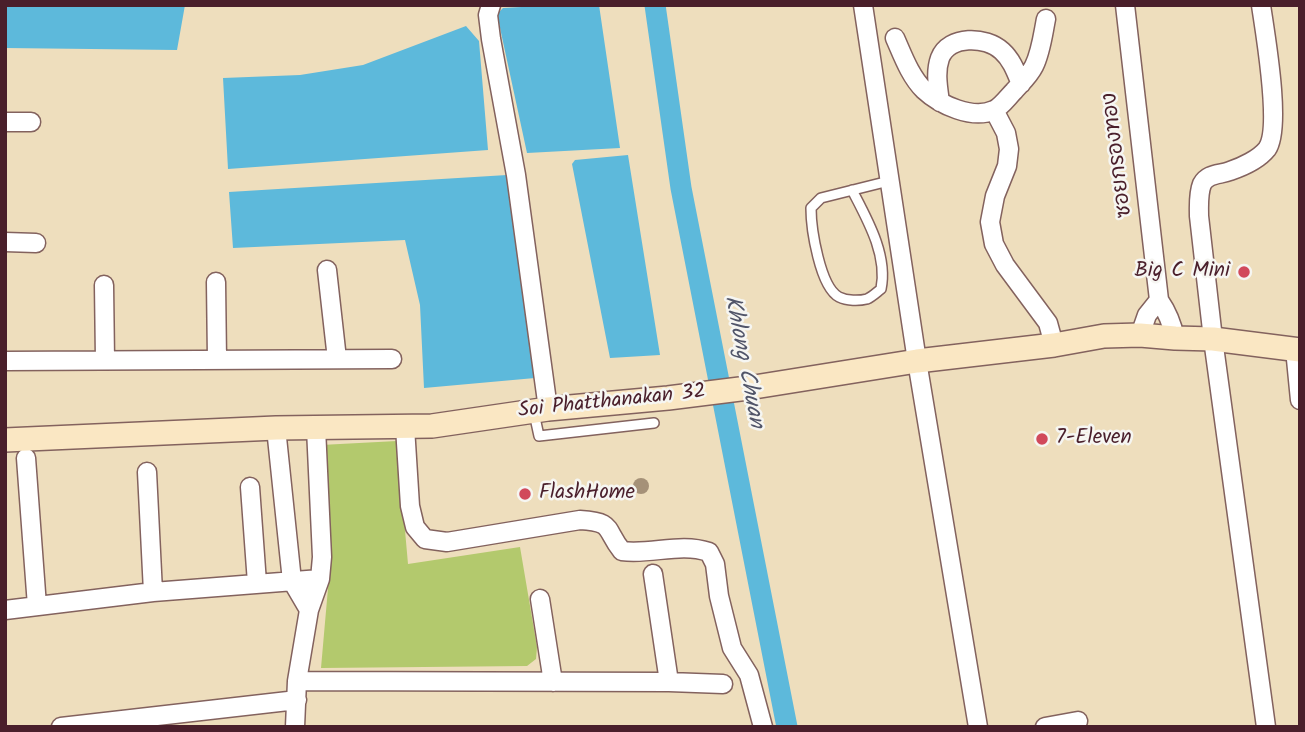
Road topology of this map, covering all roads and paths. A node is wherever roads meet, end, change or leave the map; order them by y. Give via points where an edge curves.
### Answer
1 (491, 5) edge
2 (863, 5) edge
3 (1125, 5) edge
4 (1261, 5) edge
5 (1046, 19) dead end
6 (895, 38) dead end
7 (1021, 84) junction
8 (940, 102) junction
9 (994, 110) junction
10 (5, 122) edge
11 (30, 122) dead end
12 (889, 181) junction
13 (852, 190) junction
14 (5, 243) edge
15 (36, 243) dead end
16 (327, 270) dead end
17 (216, 282) dead end
18 (104, 285) dead end
19 (1159, 300) junction
20 (1140, 335) junction
21 (1175, 338) junction
22 (1213, 339) junction
23 (1054, 345) junction
24 (1297, 349) edge
25 (337, 359) junction
26 (392, 359) dead end
27 (5, 360) edge
28 (105, 360) junction
29 (217, 360) junction
30 (917, 362) junction
31 (1300, 400) edge
32 (541, 410) junction
33 (654, 423) dead end
34 (405, 427) junction
35 (316, 428) junction
36 (276, 429) junction
37 (5, 440) edge
38 (26, 458) dead end
39 (147, 472) dead end
40 (250, 487) dead end
41 (653, 573) dead end
42 (320, 579) junction
43 (292, 581) junction
44 (257, 583) junction
45 (153, 592) junction
46 (540, 599) dead end
47 (37, 606) junction
48 (5, 610) edge
49 (309, 610) junction
50 (297, 681) junction
51 (553, 682) junction
52 (669, 682) junction
53 (723, 684) dead end
54 (297, 700) junction
55 (1078, 721) dead end
56 (61, 727) edge
57 (295, 727) edge
58 (763, 727) edge
59 (978, 727) edge
60 (1045, 727) edge
61 (1266, 727) edge

1 - 32 street via 488,15 516,175
2 - 12 street
3 - 19 street, ซอยกรองทอง
4 - 22 street via 1271,78 1273,128 1268,148 1230,172 1209,177 1199,197
5 - 7 street via 1035,65
6 - 8 street via 912,74
7 - 8 street via 1000,49 978,40 954,43 941,55 938,67
7 - 9 street
8 - 9 street via 969,112
9 - 23 street via 1009,149 990,222 995,244 1048,323
10 - 11 street
12 - 13 lane
12 - 30 street
13 - 13 lane via 821,198 811,208 811,228 827,282 838,297 851,301 868,299 881,289 884,277 869,224
14 - 15 street
16 - 25 street
17 - 29 street
18 - 28 street
19 - 20 street
19 - 21 street, ซอยกรองทอง
20 - 21 street, Soi Phatthanakan 32
20 - 23 street, Soi Phatthanakan 32
21 - 22 street, Soi Phatthanakan 32
22 - 24 street, Soi Phatthanakan 32
22 - 61 street
23 - 30 street, Soi Phatthanakan 32
24 - 31 street
25 - 26 street
25 - 29 street
27 - 28 street
28 - 29 street
30 - 32 street, Soi Phatthanakan 32 via 748,388
30 - 59 street
32 - 33 lane via 538,436
32 - 34 street, Soi Phatthanakan 32
34 - 35 street, Soi Phatthanakan 32
34 - 58 street via 410,506 415,527 425,540 447,542 580,520 608,527 622,551 684,547 709,552 732,648 749,675
35 - 36 street, Soi Phatthanakan 32
35 - 42 street
36 - 37 street, Soi Phatthanakan 32
36 - 43 street
38 - 47 street
39 - 45 street
40 - 44 street
41 - 52 street
42 - 43 street
42 - 49 street
43 - 44 street
43 - 49 street
44 - 45 street
45 - 47 street
46 - 51 street
47 - 48 street
49 - 50 street
50 - 51 street
50 - 54 street
51 - 52 street
52 - 53 street
54 - 56 street
54 - 57 street
55 - 60 street

